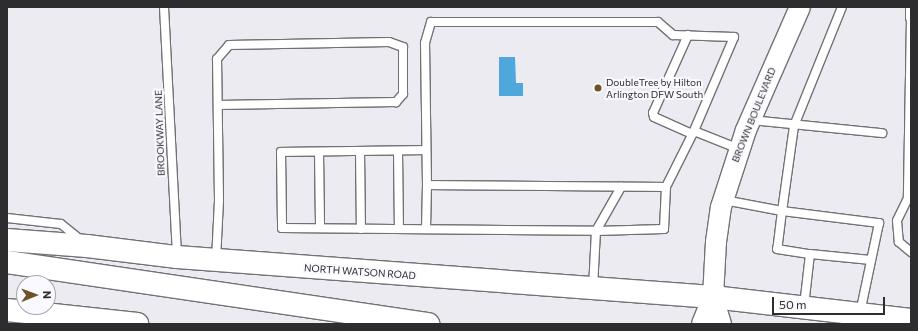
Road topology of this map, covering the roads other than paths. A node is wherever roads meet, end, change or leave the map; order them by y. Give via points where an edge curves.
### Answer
1 (164, 7) edge
2 (800, 7) edge
3 (842, 7) edge
4 (910, 7) edge
5 (911, 18) edge
6 (688, 35) junction
7 (218, 105) junction
8 (750, 120) junction
9 (794, 126) junction
10 (693, 133) junction
11 (882, 134) dead end
12 (739, 149) junction
13 (426, 150) junction
14 (360, 151) junction
15 (398, 151) junction
16 (319, 152) junction
17 (427, 186) junction
18 (621, 187) junction
19 (666, 187) junction
20 (724, 200) junction
21 (782, 211) junction
22 (7, 218) edge
23 (320, 228) junction
24 (361, 229) junction
25 (399, 229) junction
26 (426, 230) junction
27 (596, 231) junction
28 (7, 240) edge
29 (88, 246) junction
30 (911, 252) edge
31 (810, 254) junction
32 (177, 257) junction
33 (216, 260) junction
34 (871, 260) junction
35 (7, 262) edge
36 (592, 289) junction
37 (713, 298) junction
38 (804, 308) junction
39 (7, 310) edge
40 (860, 314) junction
41 (910, 320) edge
42 (136, 324) edge
43 (428, 324) edge
44 (702, 324) edge
45 (721, 324) edge

1 - 32 lane, BROOKWAY LANE
2 - 8 street, BROWN BOULEVARD
3 - 9 lane
4 - 5 lane
5 - 30 lane via 908,198 897,221 899,242
6 - 10 lane via 653,113 654,116
6 - 10 lane via 734,37
6 - 13 lane via 674,35 658,22 431,22 425,43
7 - 7 lane via 218,59 228,45 389,42 403,47 403,94 396,102
7 - 33 lane
8 - 9 lane
8 - 12 street, BROWN BOULEVARD
9 - 11 lane
9 - 21 lane
10 - 12 lane
10 - 19 lane
12 - 20 street, BROWN BOULEVARD
13 - 15 lane
13 - 17 lane
14 - 15 lane
14 - 16 lane
14 - 24 lane
15 - 25 lane
16 - 23 lane
16 - 23 lane via 281,152 282,228
17 - 18 lane
17 - 26 lane
18 - 19 lane
18 - 27 lane
19 - 27 lane via 664,229
20 - 21 lane
20 - 37 street, BROWN BOULEVARD via 716,242
21 - 31 lane via 777,249
21 - 34 lane via 879,223
22 - 29 lane via 61,224
23 - 24 lane
24 - 25 lane
25 - 26 lane
26 - 27 lane
27 - 36 lane
28 - 29 main road, NORTH WATSON ROAD
29 - 32 main road, NORTH WATSON ROAD
31 - 34 lane
31 - 38 lane
32 - 33 main road, NORTH WATSON ROAD
33 - 36 main road, NORTH WATSON ROAD
34 - 40 lane
35 - 43 main road
36 - 37 main road, NORTH WATSON ROAD
37 - 38 main road, NORTH WATSON ROAD
37 - 44 street
37 - 45 street
38 - 40 main road, NORTH WATSON ROAD
39 - 42 main road
40 - 41 main road, NORTH WATSON ROAD

